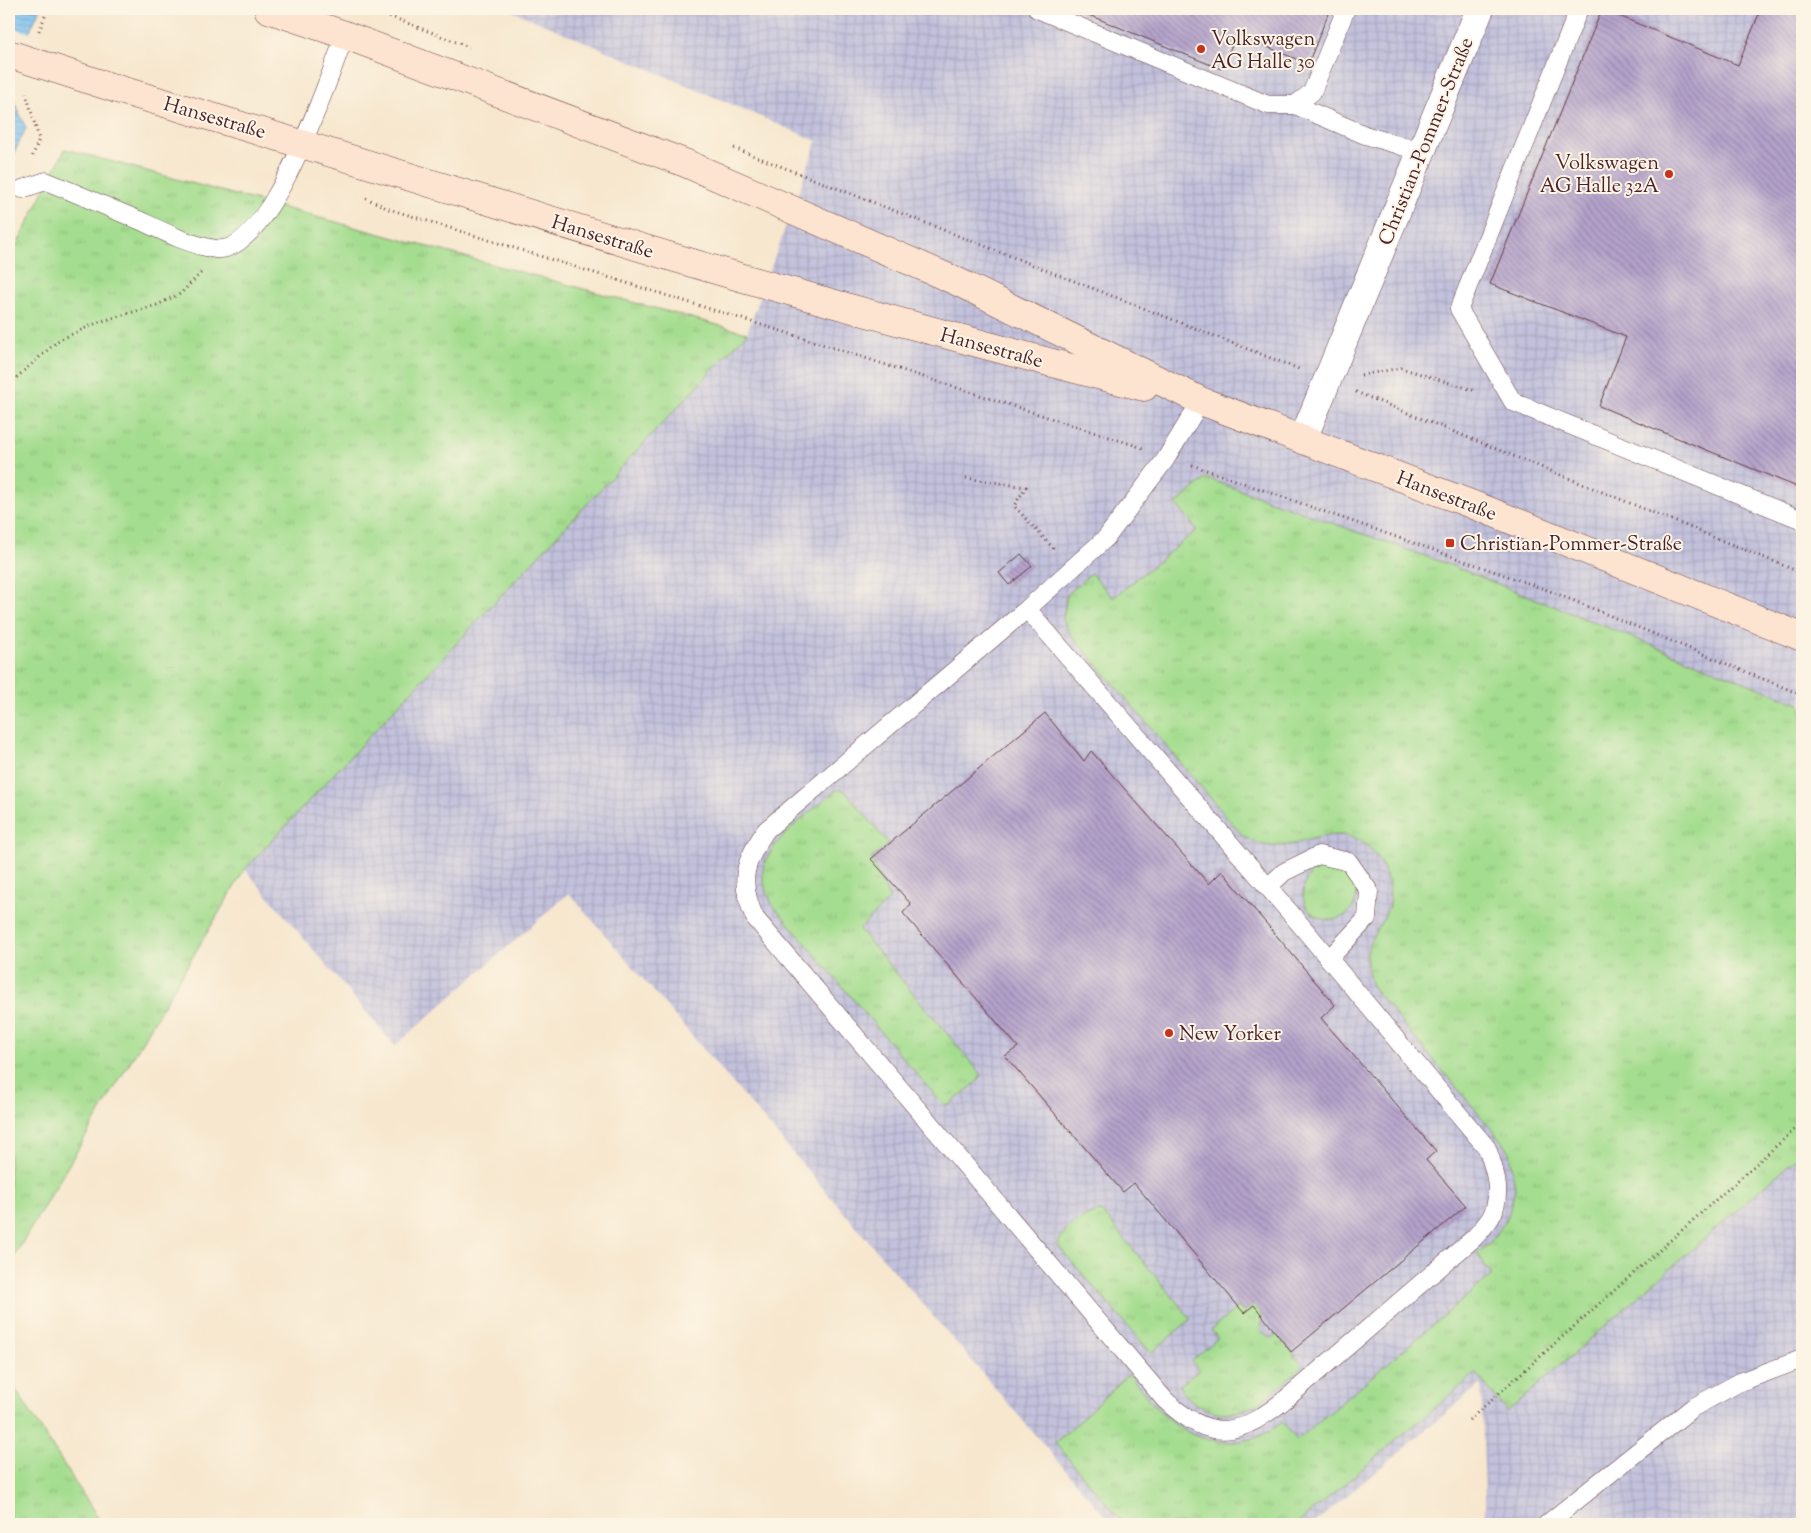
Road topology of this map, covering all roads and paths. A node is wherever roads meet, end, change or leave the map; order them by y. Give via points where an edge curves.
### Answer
1 (48, 9) edge
2 (268, 9) edge
3 (371, 9) edge
4 (1037, 9) edge
5 (1346, 9) edge
6 (1480, 9) edge
7 (1579, 9) edge
8 (345, 35) junction
9 (36, 36) dead end
10 (472, 47) dead end
11 (9, 54) edge
12 (26, 92) dead end
13 (1295, 105) junction
14 (303, 143) junction
15 (728, 146) dead end
16 (1421, 152) junction
17 (22, 190) joint
18 (359, 194) dead end
19 (218, 249) junction
20 (1327, 380) junction
21 (9, 384) edge
22 (1201, 401) junction
23 (1513, 402) junction
24 (1303, 440) junction
25 (1167, 456) junction
26 (966, 478) dead end
27 (1802, 520) edge
28 (1802, 573) edge
29 (1059, 579) junction
30 (1027, 609) junction
31 (1802, 637) edge
32 (1802, 695) edge
33 (1268, 887) junction
34 (1329, 959) junction
35 (1802, 1123) edge
36 (1802, 1359) edge
37 (1469, 1420) dead end
38 (1547, 1524) edge

1 - 9 path
2 - 8 main road, Hansestraße
3 - 10 path
4 - 13 lane via 1268,105
5 - 13 lane via 1312,92
6 - 16 street, Christian-Pommer-Straße
7 - 23 lane via 1459,309
8 - 14 lane
8 - 22 main road, Hansestraße via 685,163 958,282
11 - 14 main road, Hansestraße, bridge
12 - 17 path via 39,139
13 - 16 lane via 1365,135
14 - 19 lane via 265,216 244,240
14 - 22 main road, Hansestraße via 674,257 932,331
15 - 20 path
16 - 20 street, Christian-Pommer-Straße
17 - 19 lane via 46,181 176,236
18 - 25 path via 389,209
19 - 21 path via 180,294 157,305 99,322 59,340
20 - 23 path via 1401,368
20 - 24 street, Christian-Pommer-Straße
20 - 28 path
22 - 24 main road, Hansestraße
22 - 25 lane
23 - 27 lane
24 - 31 main road, Hansestraße
25 - 29 lane via 1106,538
25 - 32 path via 1550,591
26 - 29 path via 1026,487 1014,506 1058,553
29 - 30 lane
30 - 33 lane
30 - 34 lane via 766,830 749,855 744,879 747,900 755,918 1165,1400 1181,1415 1203,1426 1224,1430 1241,1428 1260,1419 1474,1238 1492,1216 1497,1196 1496,1171 1488,1148
33 - 34 lane
33 - 34 lane via 1284,872 1319,855 1349,862 1369,891 1366,918
35 - 37 path
36 - 38 lane via 1740,1382 1692,1408

